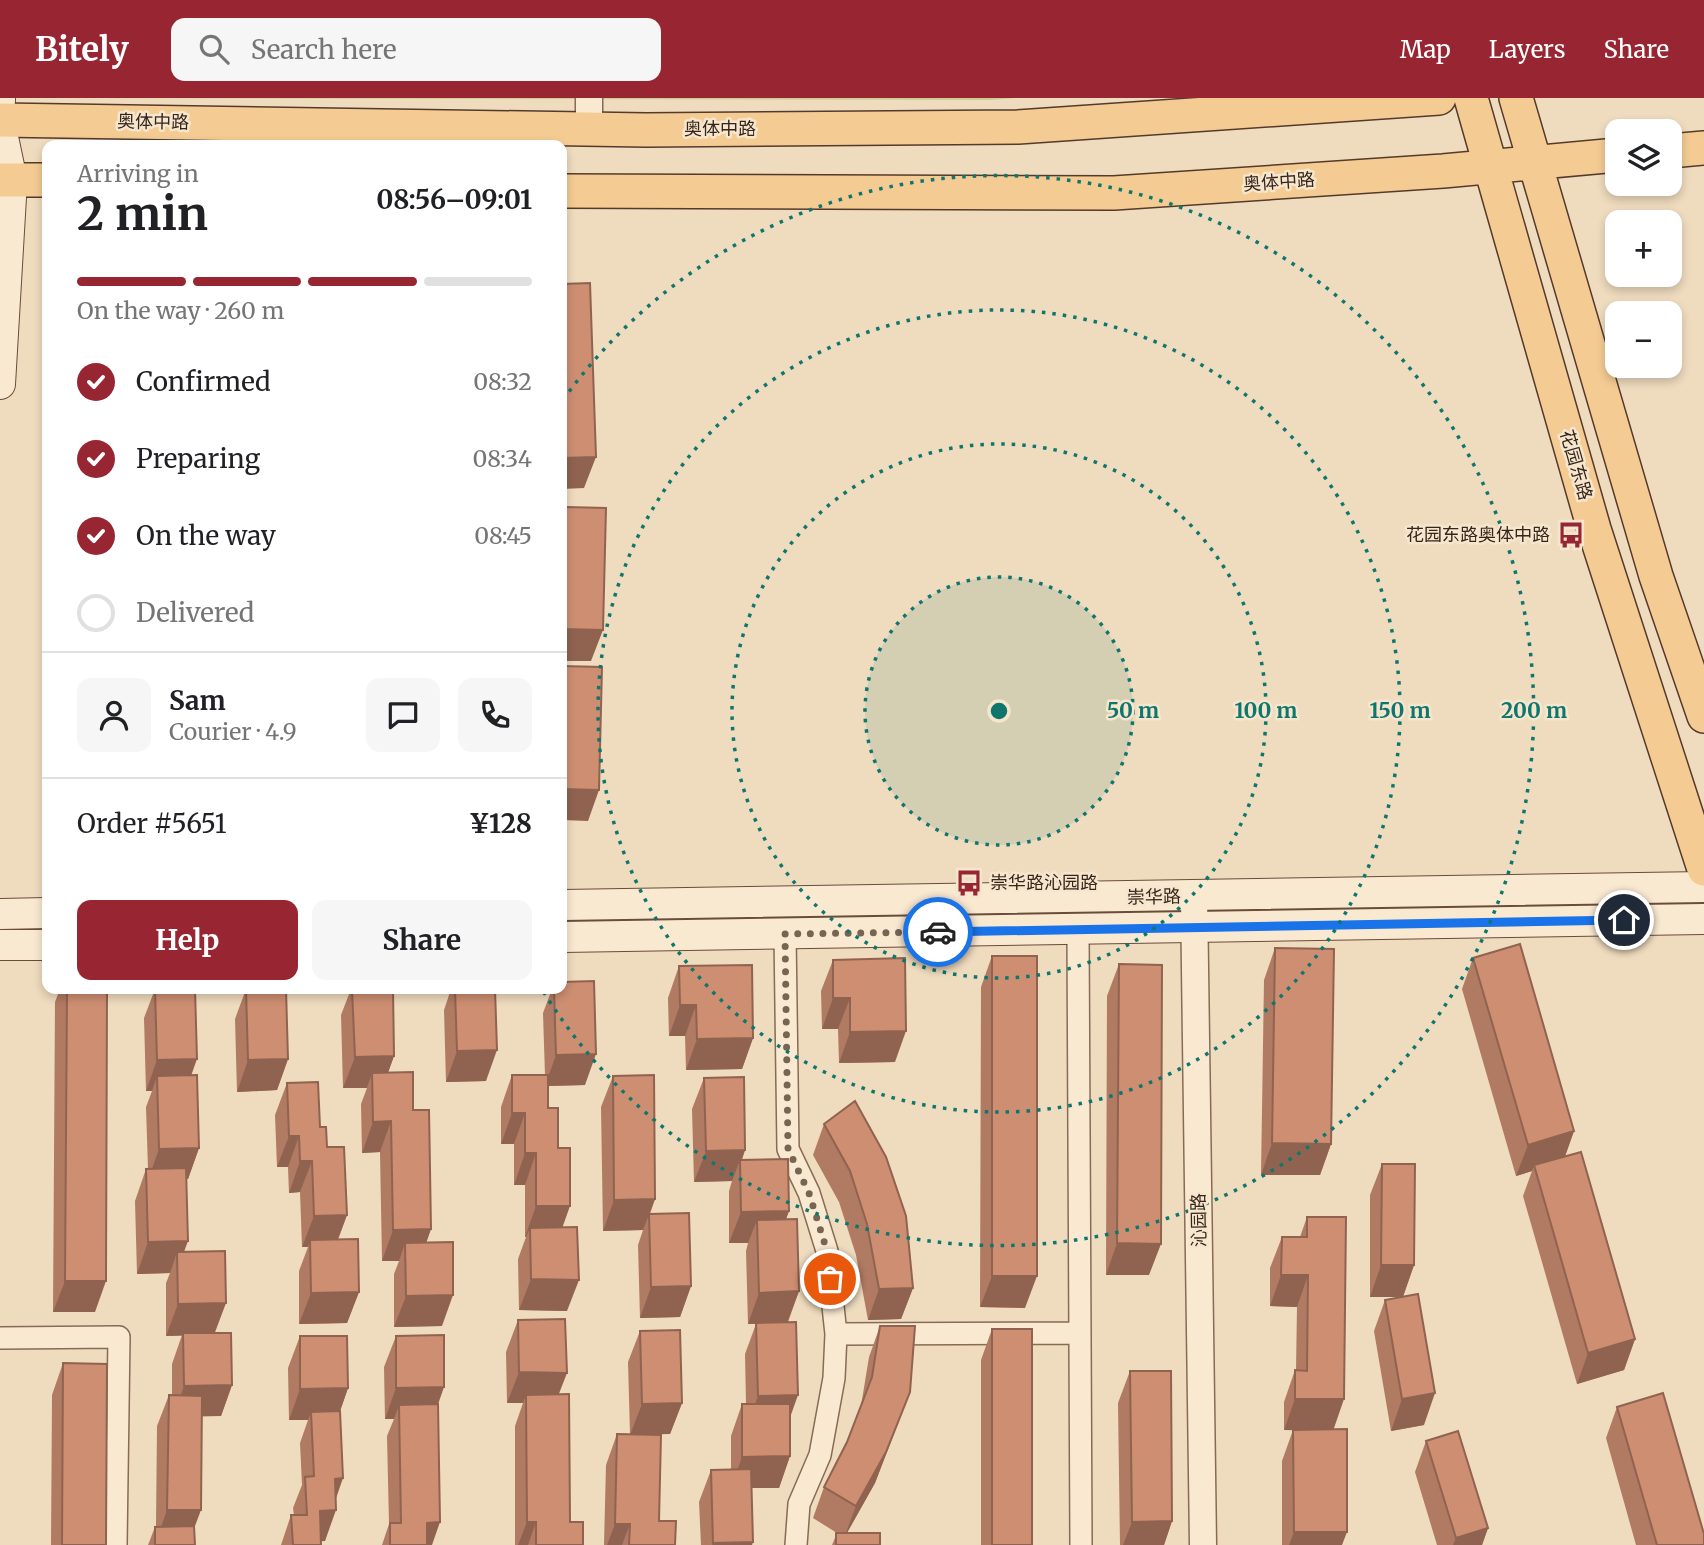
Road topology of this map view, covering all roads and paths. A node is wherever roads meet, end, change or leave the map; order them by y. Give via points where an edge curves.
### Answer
1 (1439, 98) edge
2 (1471, 98) edge
3 (1516, 98) edge
4 (589, 113) edge
5 (0, 122) edge
6 (1704, 148) edge
7 (1682, 150) edge
8 (1605, 156) edge
9 (1532, 161) junction
10 (1490, 167) junction
11 (6, 180) edge
12 (42, 180) edge
13 (567, 191) edge
14 (0, 384) edge
15 (1704, 716) edge
16 (1704, 869) edge
17 (1704, 887) edge
18 (1194, 896) junction
19 (567, 905) edge
20 (42, 913) edge
21 (0, 914) edge
22 (1704, 919) edge
23 (1195, 928) junction
24 (1078, 930) junction
25 (785, 934) junction
26 (567, 937) edge
27 (0, 945) edge
28 (42, 945) edge
29 (1080, 1333) junction
30 (836, 1334) junction
31 (0, 1338) edge
32 (116, 1545) edge
33 (796, 1545) edge
34 (1081, 1545) edge
35 (1203, 1545) edge

1 - 4 main road, 奥体中路 via 1018,127
2 - 10 main road, 花园东路
3 - 9 main road
4 - 5 main road, 奥体中路
5 - 11 main road
6 - 7 main road
8 - 9 main road, 奥体中路
9 - 10 main road, 奥体中路
9 - 15 main road via 1656,576
10 - 13 main road, 奥体中路 via 1114,193
10 - 16 main road, 花园东路 via 1594,528
11 - 12 main road
11 - 14 main road
17 - 18 main road, 崇华路
18 - 19 main road, 崇华路
18 - 23 street, 沁园路
20 - 21 main road
22 - 23 main road, 崇华路
23 - 24 main road, 崇华路
23 - 35 street, 沁园路
24 - 25 main road, 崇华路
24 - 29 street
25 - 26 main road, 崇华路
25 - 30 street via 788,1149 809,1193 827,1251
27 - 28 main road
29 - 30 street
29 - 34 street
30 - 33 street via 834,1378 820,1455 799,1504
31 - 32 street via 119,1337

